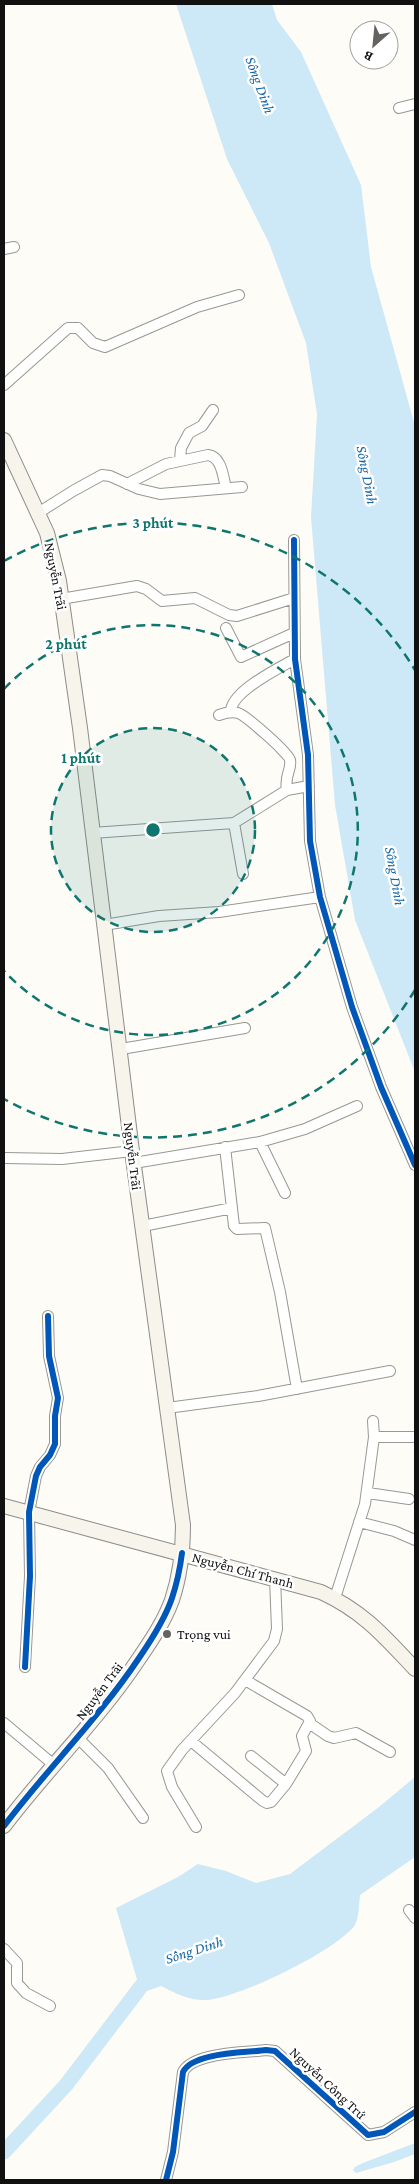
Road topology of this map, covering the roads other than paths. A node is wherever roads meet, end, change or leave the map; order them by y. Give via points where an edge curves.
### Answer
1 (415, 104) edge
2 (399, 108) dead end
3 (239, 295) dead end
4 (4, 385) edge
5 (213, 410) dead end
6 (4, 440) edge
7 (180, 460) junction
8 (127, 484) junction
9 (242, 487) dead end
10 (226, 488) junction
11 (38, 513) junction
12 (294, 540) dead end
13 (294, 598) junction
14 (61, 599) junction
15 (226, 628) dead end
16 (294, 633) junction
17 (295, 659) junction
18 (231, 712) junction
19 (219, 715) dead end
20 (309, 786) junction
21 (287, 790) junction
22 (234, 824) junction
23 (92, 834) junction
24 (243, 874) dead end
25 (320, 897) junction
26 (104, 925) junction
27 (245, 1028) dead end
28 (121, 1049) junction
29 (357, 1106) dead end
30 (260, 1142) junction
31 (225, 1147) junction
32 (133, 1157) junction
33 (4, 1158) edge
34 (415, 1165) edge
35 (285, 1193) dead end
36 (232, 1208) junction
37 (143, 1226) junction
38 (48, 1316) dead end
39 (390, 1371) dead end
40 (297, 1388) junction
41 (167, 1408) junction
42 (373, 1421) dead end
43 (374, 1437) junction
44 (415, 1437) edge
45 (368, 1493) junction
46 (408, 1499) dead end
47 (4, 1506) edge
48 (30, 1512) junction
49 (359, 1522) junction
50 (415, 1540) edge
51 (182, 1553) junction
52 (276, 1578) junction
53 (335, 1598) junction
54 (25, 1667) dead end
55 (415, 1669) edge
56 (245, 1680) junction
57 (4, 1722) edge
58 (309, 1723) junction
59 (78, 1738) junction
60 (190, 1741) junction
61 (390, 1752) dead end
62 (251, 1756) dead end
63 (54, 1765) junction
64 (286, 1784) junction
65 (143, 1818) dead end
66 (4, 1826) edge
67 (196, 1827) dead end
68 (4, 1949) edge
69 (50, 2006) dead end
70 (415, 2112) edge
71 (166, 2180) edge

1 - 2 street
3 - 4 street via 197,307 105,347 93,343 78,328 68,328
5 - 7 street via 202,426 189,433 181,448
6 - 11 main road, Nguyễn Trãi
7 - 8 street
7 - 10 street via 213,456 218,461
8 - 10 street via 160,494
8 - 11 street via 110,476 97,477
9 - 10 street
11 - 14 main road, Nguyễn Trãi via 53,552
12 - 13 street
13 - 14 street via 238,616 229,615 195,598 162,601 138,586
13 - 16 street
14 - 23 main road, Nguyễn Trãi
15 - 16 street via 241,657
16 - 17 street
17 - 18 street via 254,683 233,702
17 - 20 street
18 - 19 street
18 - 21 street via 247,719 287,753 290,762 285,780
20 - 21 street
20 - 25 street via 310,841
21 - 22 street
22 - 23 street
22 - 24 street
23 - 26 main road, Nguyễn Trãi
25 - 26 street
25 - 34 street via 352,1007 381,1087
26 - 28 main road, Nguyễn Trãi
27 - 28 street
28 - 32 main road, Nguyễn Trãi
29 - 30 street via 305,1129
30 - 31 street
30 - 35 street
31 - 32 street
31 - 36 street
32 - 33 street
32 - 37 main road, Nguyễn Trãi
36 - 37 street
36 - 40 street via 237,1229 265,1228
37 - 41 main road, Nguyễn Trãi
38 - 48 street via 49,1356 58,1398 55,1444 36,1476
39 - 40 street
40 - 41 street
41 - 51 main road, Nguyễn Trãi via 183,1525
42 - 43 street
43 - 44 street
43 - 45 street
45 - 46 street
45 - 49 street
47 - 48 main road, Nguyễn Chí Thanh
48 - 51 main road, Nguyễn Chí Thanh
48 - 54 street
49 - 50 street
49 - 53 street
51 - 52 main road, Nguyễn Chí Thanh
51 - 59 main road, Nguyễn Trãi via 177,1584 162,1622 121,1685
52 - 53 main road, Nguyễn Chí Thanh
52 - 56 street via 276,1635
53 - 55 main road, Nguyễn Chí Thanh via 363,1616
56 - 58 street via 307,1716
56 - 60 street
57 - 63 street
58 - 61 street via 334,1738 356,1733
58 - 64 street via 302,1736 306,1751
59 - 63 main road, Nguyễn Trãi
59 - 65 street via 108,1768
60 - 64 street via 266,1803 271,1802
60 - 67 street via 167,1774
62 - 64 street
63 - 66 main road, Nguyễn Trãi
68 - 69 street via 17,1963 17,1984
70 - 71 street, Nguyễn Công Trứ via 384,2132 368,2135 275,2051 200,2059 188,2064 183,2072 174,2148

